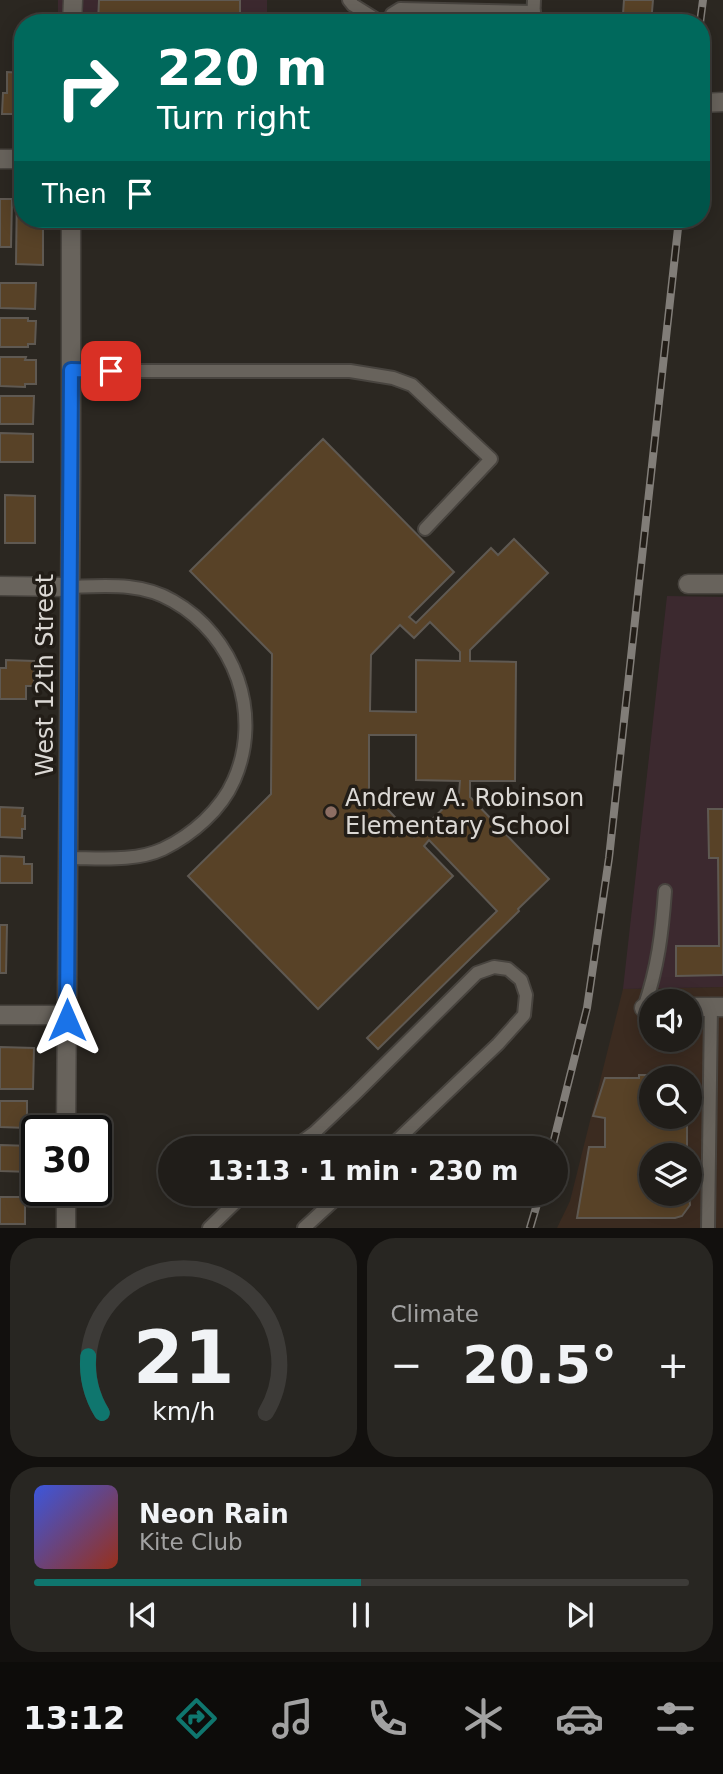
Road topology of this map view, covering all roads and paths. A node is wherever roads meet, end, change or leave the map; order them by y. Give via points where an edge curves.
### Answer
1 (349, 0) edge
2 (534, 12) edge
3 (368, 14) edge
4 (392, 14) edge
5 (71, 228) edge
6 (71, 370) junction
7 (425, 529) dead end
8 (688, 583) dead end
9 (723, 584) edge
10 (0, 586) edge
11 (69, 587) junction
12 (68, 859) junction
13 (665, 891) dead end
14 (652, 989) edge
15 (717, 1007) edge
16 (0, 1015) edge
17 (67, 1015) junction
18 (66, 1115) edge
19 (310, 1136) edge
20 (402, 1136) edge
21 (66, 1206) edge
22 (232, 1206) edge
23 (328, 1206) edge
24 (66, 1228) edge
25 (209, 1228) edge
26 (304, 1228) edge
27 (708, 1228) edge

1 - 3 lane
2 - 4 lane via 400,9
5 - 6 street, West 12th Street
6 - 7 lane via 350,371 393,377 412,385 491,459
6 - 11 street, West 12th Street
8 - 9 street
10 - 11 street
11 - 12 street, West 12th Street
11 - 12 lane via 146,589 190,611 223,646 237,674 245,710 244,749 234,780 219,805 191,833 161,850 132,857
12 - 17 street, West 12th Street
13 - 14 lane
15 - 27 lane
16 - 17 street
17 - 18 street, West 12th Street
19 - 20 lane via 477,973 494,967 508,969 521,980 526,995 524,1016
21 - 24 street
22 - 25 lane
23 - 26 lane

